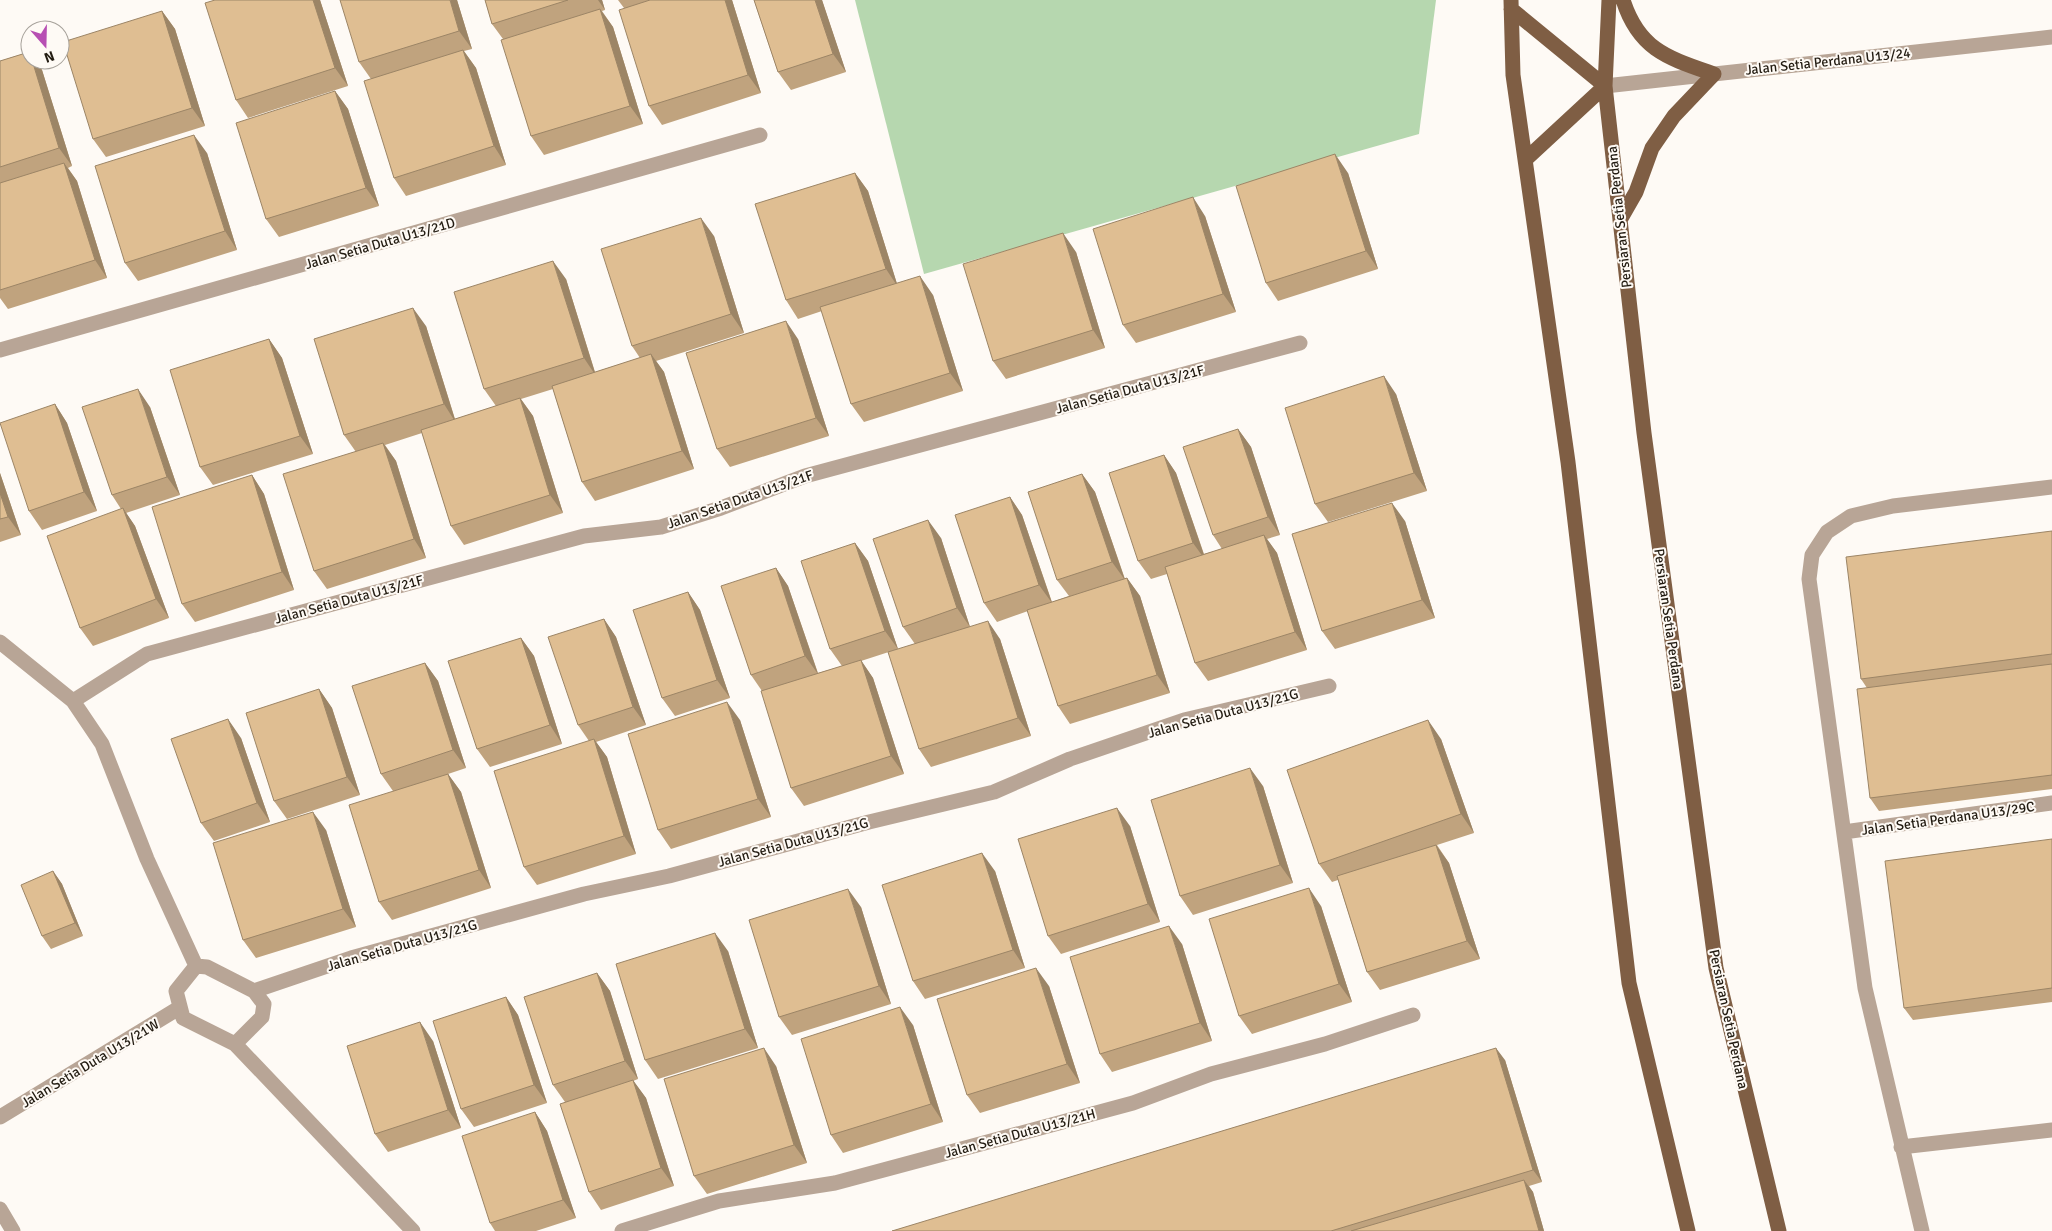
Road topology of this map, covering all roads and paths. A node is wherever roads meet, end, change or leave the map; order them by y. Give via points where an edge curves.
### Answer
1 (1609, 0) edge
2 (1623, 0) edge
3 (1511, 5) edge
4 (2052, 37) edge
5 (1714, 74) junction
6 (1605, 86) junction
7 (760, 135) dead end
8 (1525, 160) junction
9 (1620, 220) junction
10 (1300, 343) dead end
11 (0, 350) edge
12 (2052, 488) edge
13 (0, 642) edge
14 (1329, 686) dead end
15 (73, 701) junction
16 (2052, 803) edge
17 (1844, 832) junction
18 (196, 966) junction
19 (254, 991) junction
20 (179, 1008) junction
21 (1413, 1015) dead end
22 (235, 1044) junction
23 (0, 1117) edge
24 (2052, 1130) edge
25 (1901, 1147) junction
26 (0, 1210) edge
27 (13, 1231) edge
28 (413, 1231) edge
29 (622, 1231) edge
30 (1688, 1231) edge
31 (1778, 1231) edge
32 (1922, 1231) edge

1 - 6 main road, Persiaran Setia Perdana
2 - 5 main road via 1627,13 1646,42 1668,57
3 - 6 main road
3 - 8 main road via 1513,75
4 - 5 street, Jalan Setia Perdana U13/24
5 - 6 street, Jalan Setia Perdana U13/24
5 - 9 main road via 1674,116 1652,148 1636,192
6 - 8 main road
6 - 9 main road, Persiaran Setia Perdana
7 - 11 street, Jalan Setia Duta U13/21D
8 - 30 main road via 1568,462 1629,983
9 - 31 main road, Persiaran Setia Perdana via 1644,433 1716,968
10 - 15 street, Jalan Setia Duta U13/21F via 805,476 661,527 584,536 147,654
12 - 17 street via 1892,506 1851,516 1827,532 1812,555 1809,579
13 - 15 street
14 - 19 street, Jalan Setia Duta U13/21G via 1184,720 1070,759 994,792 669,876 584,894 351,958
15 - 18 street via 102,744 147,859
16 - 17 street, Jalan Setia Perdana U13/29C
17 - 25 street via 1865,988
18 - 19 street via 207,967
18 - 20 street via 176,991
19 - 22 street via 264,1004 262,1017
20 - 22 street via 183,1018
20 - 23 street, Jalan Setia Duta U13/21W
21 - 29 street, Jalan Setia Duta U13/21H via 1325,1044 1211,1074 1133,1103 835,1183 719,1201
22 - 28 street
24 - 25 street
25 - 32 street
26 - 27 street

